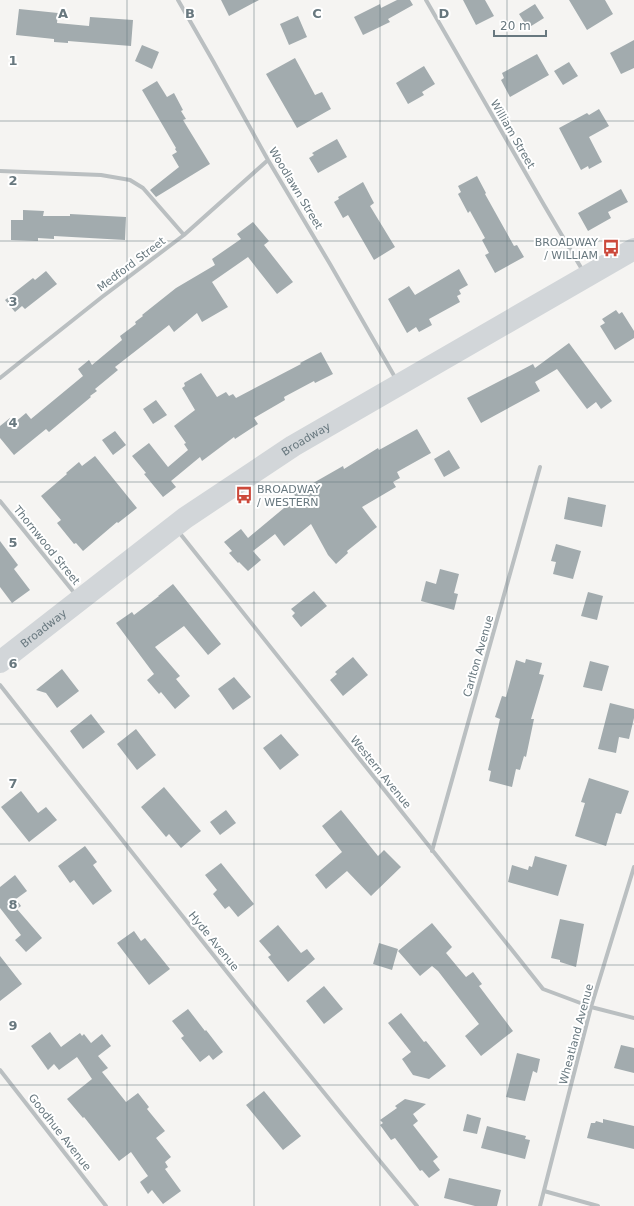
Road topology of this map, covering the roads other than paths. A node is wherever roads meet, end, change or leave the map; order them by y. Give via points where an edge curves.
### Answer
1 (178, 0) edge
2 (426, 0) edge
3 (268, 160) junction
4 (0, 172) edge
5 (184, 235) junction
6 (634, 249) edge
7 (586, 276) junction
8 (0, 378) edge
9 (399, 385) junction
10 (540, 467) dead end
11 (0, 502) edge
12 (174, 526) junction
13 (80, 600) junction
14 (0, 662) edge
15 (0, 685) edge
16 (432, 851) junction
17 (634, 867) edge
18 (591, 1007) junction
19 (634, 1018) edge
20 (0, 1070) edge
21 (544, 1191) junction
22 (106, 1206) edge
23 (418, 1206) edge
24 (540, 1206) edge
25 (598, 1206) edge

1 - 3 street, Woodlawn Street
2 - 7 street, William Street
3 - 5 street, Medford Street
3 - 9 street, Woodlawn Street
4 - 5 street via 101,175 130,180 143,188
5 - 8 street, Medford Street
6 - 7 main road, Broadway
7 - 9 main road, Broadway
9 - 12 main road, Broadway via 293,446
10 - 16 street, Carlton Avenue
11 - 13 street, Thornwood Street
12 - 13 main road, Broadway
12 - 16 street, Western Avenue
13 - 14 main road, Broadway
15 - 23 street, Hyde Avenue via 193,930
16 - 18 street, Western Avenue via 543,989
17 - 18 street, Wheatland Avenue
18 - 19 street, Western Avenue
18 - 21 street, Wheatland Avenue
20 - 22 street, Goodhue Avenue
21 - 24 street, Wheatland Avenue
21 - 25 street

